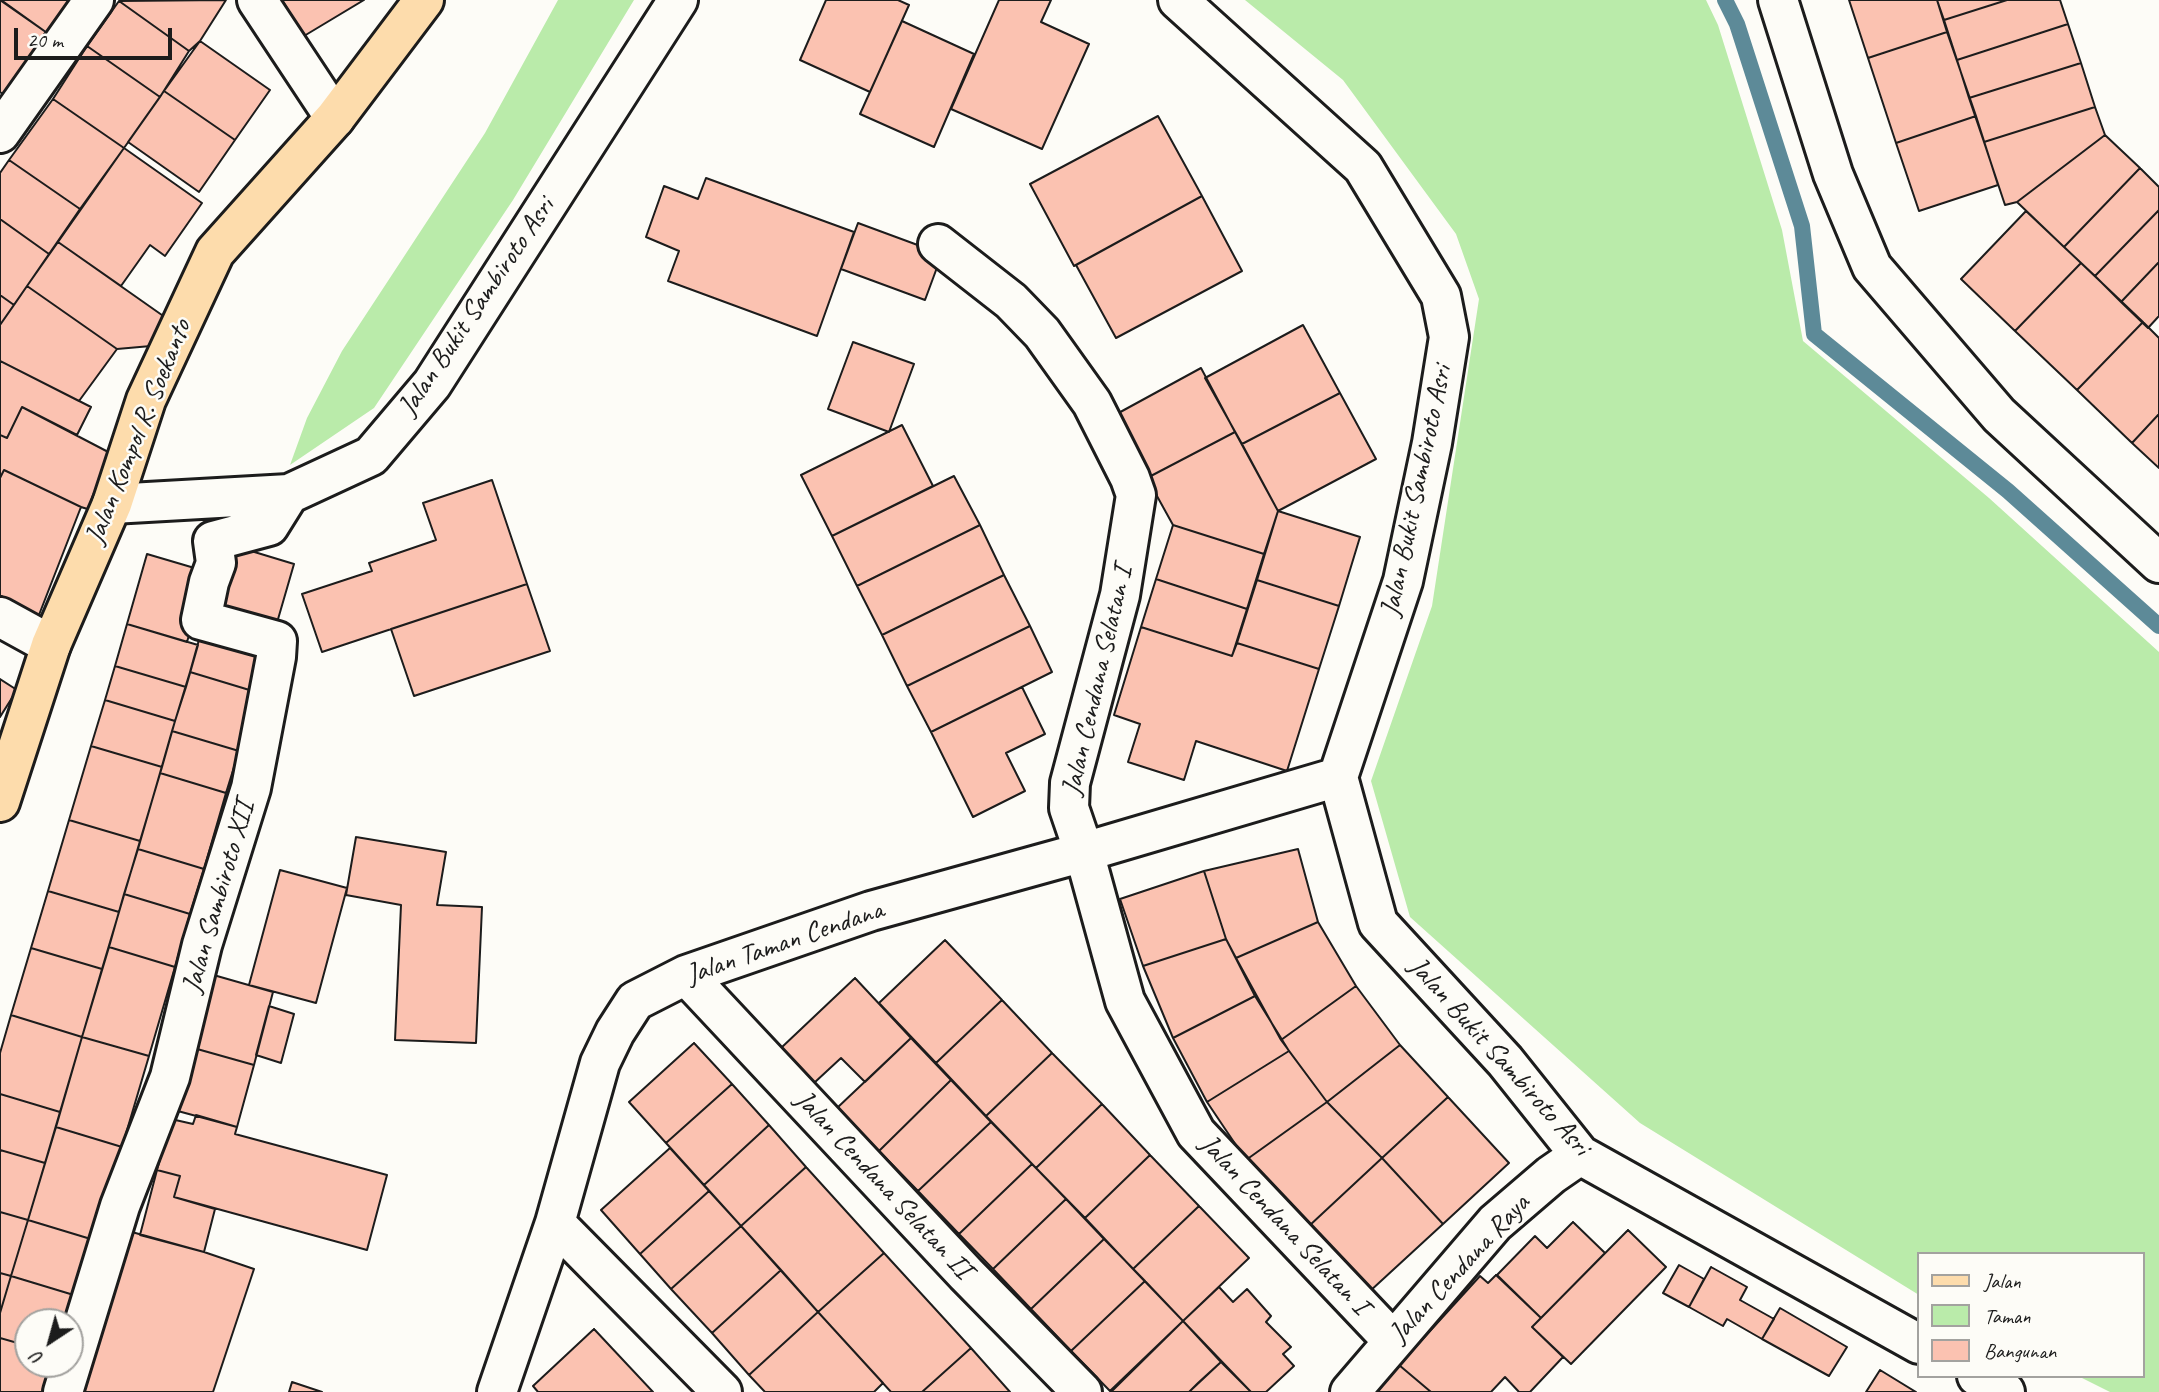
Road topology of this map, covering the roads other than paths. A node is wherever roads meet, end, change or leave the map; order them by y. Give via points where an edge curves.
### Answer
1 (94, 0) edge
2 (257, 0) edge
3 (424, 0) edge
4 (678, 0) edge
5 (1178, 0) edge
6 (1778, 0) edge
7 (335, 118) junction
8 (0, 133) edge
9 (938, 244) dead end
10 (289, 494) junction
11 (112, 504) junction
12 (2159, 563) edge
13 (0, 617) edge
14 (51, 645) junction
15 (1338, 777) junction
16 (0, 802) edge
17 (1084, 852) junction
18 (686, 975) junction
19 (1580, 1155) junction
20 (555, 1223) junction
21 (1392, 1340) junction
22 (1918, 1343) edge
23 (1980, 1378) edge
24 (63, 1392) edge
25 (497, 1392) edge
26 (722, 1392) edge
27 (1082, 1392) edge
28 (1350, 1392) edge
29 (2005, 1392) edge

1 - 8 street
2 - 7 street
3 - 7 main road, Jalan Kompol R. Soekanto
4 - 10 street, Jalan Bukit Sambiroto Asri via 432,384 372,456
5 - 15 street, Jalan Bukit Sambiroto Asri via 1363,167 1441,296 1447,323 1449,337 1436,416 1403,582
6 - 12 street via 1833,174 1872,267 1999,415
7 - 11 main road, Jalan Kompol R. Soekanto via 215,252 146,400
9 - 17 street, Jalan Cendana Selatan I via 1011,301 1042,333 1092,403 1136,495 1120,595 1070,783 1069,808
10 - 11 street, Jalan Bukit Sambiroto Asri
10 - 24 street, Jalan Sambiroto XII via 269,526 213,541 216,563 201,620 277,641 276,657 251,788 202,945 170,1077 120,1206
11 - 14 main road, Jalan Kompol R. Soekanto
13 - 14 street
14 - 16 main road, Jalan Kompol R. Soekanto
15 - 17 street, Jalan Taman Cendana
15 - 19 street, Jalan Bukit Sambiroto Asri via 1378,923 1505,1060
17 - 18 street, Jalan Taman Cendana via 871,911
17 - 21 street, Jalan Cendana Selatan I via 1125,1001 1196,1133
18 - 20 street, Jalan Taman Cendana via 635,1001 615,1032 600,1063
18 - 27 street, Jalan Cendana Selatan II
19 - 21 street, Jalan Cendana Raya via 1495,1223
19 - 22 street, Jalan Bukit Sambiroto Asri
20 - 25 street, Jalan Taman Cendana
20 - 26 street
21 - 28 street, Jalan Cendana Raya
23 - 29 street

